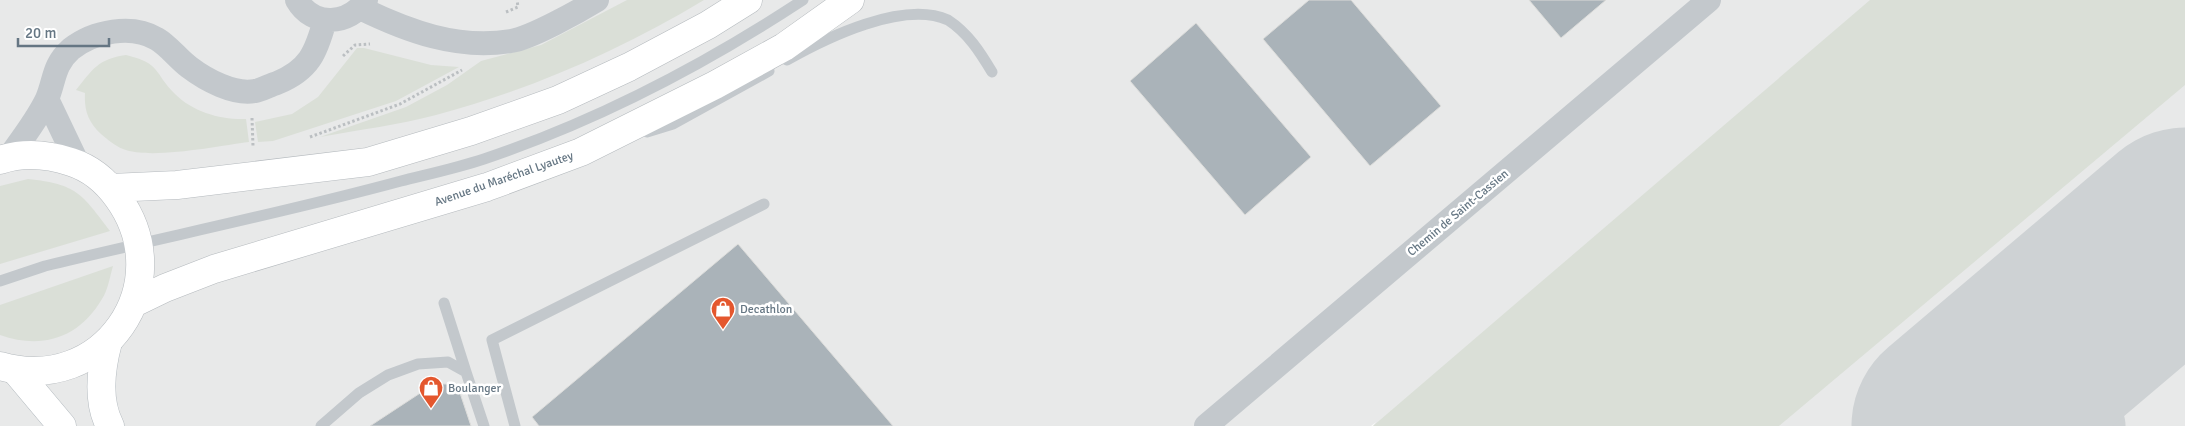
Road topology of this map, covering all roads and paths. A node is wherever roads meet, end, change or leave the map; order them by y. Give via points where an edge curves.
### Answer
1 (297, 0) edge
2 (597, 0) edge
3 (748, 0) edge
4 (803, 0) edge
5 (850, 0) edge
6 (1709, 0) edge
7 (363, 4) edge
8 (325, 20) junction
9 (476, 44) junction
10 (376, 46) dead end
11 (339, 62) dead end
12 (992, 72) dead end
13 (47, 99) junction
14 (258, 117) dead end
15 (309, 138) dead end
16 (253, 152) dead end
17 (581, 152) junction
18 (5, 158) edge
19 (78, 164) junction
20 (111, 188) junction
21 (764, 204) dead end
22 (140, 245) junction
23 (0, 281) edge
24 (444, 303) dead end
25 (134, 304) junction
26 (108, 342) junction
27 (8, 368) edge
28 (466, 372) junction
29 (62, 426) edge
30 (110, 426) edge
31 (321, 426) edge
32 (484, 426) edge
33 (515, 426) edge
34 (1206, 426) edge

1 - 8 street via 310,14
2 - 9 street via 513,41
3 - 20 main road via 629,67 558,100 368,162 177,185
4 - 22 lane via 752,34 641,94 548,135 483,159 350,195
5 - 17 main road, Avenue du Maréchal Lyautey via 784,47
6 - 34 street, Chemin de Saint-Cassien
7 - 8 street via 350,16
7 - 9 street via 399,27
8 - 13 street via 320,40 305,68 255,91 220,86 189,67 158,40 138,31 111,32 72,49 56,66
9 - 15 path via 474,60 460,72 400,104
10 - 11 path via 356,45
12 - 17 lane via 976,46 947,19 932,13 907,11 871,20 827,37 673,124
13 - 18 street
13 - 19 street
14 - 16 path via 251,118
17 - 25 main road, Avenue du Maréchal Lyautey via 487,187 214,269
18 - 19 main road via 32,154
19 - 20 main road
20 - 22 main road via 130,214
21 - 33 lane via 492,340
22 - 23 lane via 45,266
22 - 25 main road via 141,275
24 - 28 lane
25 - 26 main road
26 - 27 main road via 88,357 65,367 40,371
26 - 30 main road via 102,365 102,390
27 - 29 main road
28 - 31 lane via 448,362 418,364 359,393
28 - 32 lane

